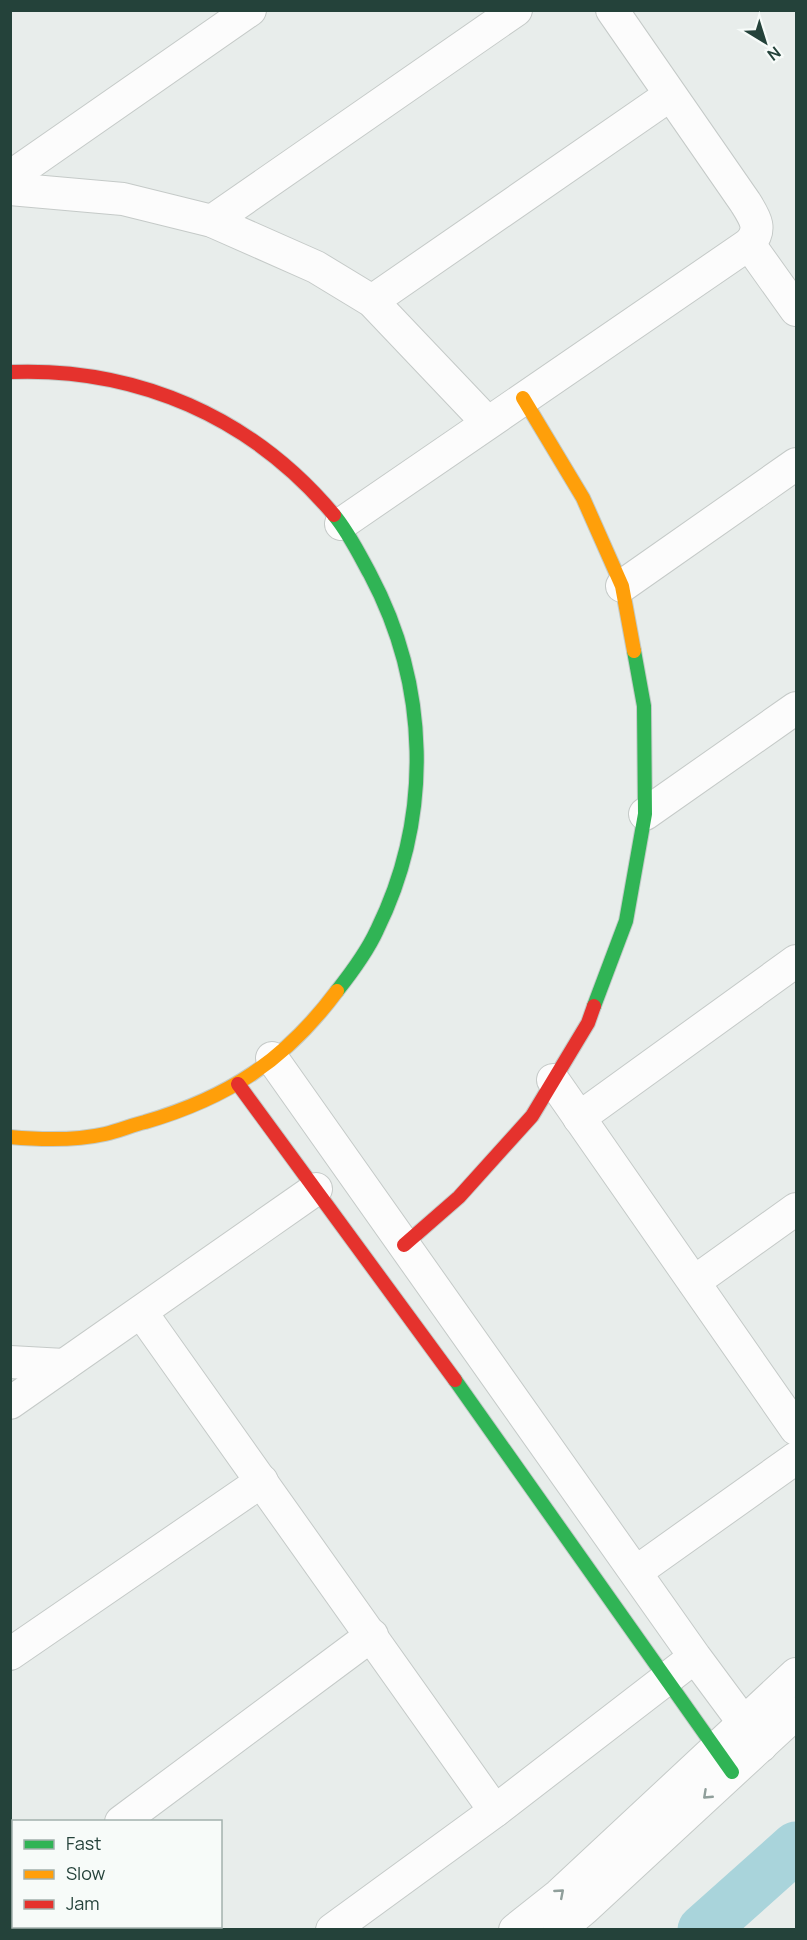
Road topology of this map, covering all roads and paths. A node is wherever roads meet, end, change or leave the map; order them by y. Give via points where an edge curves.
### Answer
1 (250, 10) edge
2 (516, 10) edge
3 (612, 10) edge
4 (670, 95) junction
5 (10, 177) edge
6 (10, 189) edge
7 (212, 222) junction
8 (749, 244) junction
9 (372, 301) junction
10 (796, 310) edge
11 (10, 372) edge
12 (523, 398) junction
13 (487, 422) junction
14 (796, 464) edge
15 (341, 524) junction
16 (622, 586) junction
17 (796, 708) edge
18 (645, 814) junction
19 (796, 961) edge
20 (272, 1058) junction
21 (553, 1080) junction
22 (238, 1084) junction
23 (579, 1118) junction
24 (10, 1137) edge
25 (316, 1189) junction
26 (796, 1209) edge
27 (404, 1245) junction
28 (694, 1282) junction
29 (141, 1312) junction
30 (10, 1362) edge
31 (64, 1365) junction
32 (10, 1403) edge
33 (796, 1429) edge
34 (796, 1458) edge
35 (262, 1481) junction
36 (636, 1572) junction
37 (372, 1635) junction
38 (10, 1654) edge
39 (695, 1657) junction
40 (796, 1674) edge
41 (667, 1680) junction
42 (796, 1713) edge
43 (752, 1735) junction
44 (725, 1760) junction
45 (495, 1811) junction
46 (122, 1820) edge
47 (332, 1929) edge
48 (515, 1929) edge
49 (559, 1929) edge

1 - 5 street
2 - 7 street
3 - 4 street
4 - 8 street via 754,217 756,237
4 - 9 street
6 - 7 street via 123,199
7 - 9 street via 316,267
8 - 10 street
8 - 12 street
9 - 13 street
11 - 15 street via 102,376 169,395 232,426 289,468
12 - 13 street
12 - 16 street via 583,498
13 - 15 street
14 - 16 street
15 - 20 street via 379,586 404,652 418,721 417,791 405,861 380,926 342,986 310,1024
16 - 18 street via 644,706
17 - 18 street
18 - 21 street via 626,921 588,1023
19 - 23 street
20 - 22 street
20 - 27 street
21 - 23 street
21 - 27 street via 532,1116 459,1197
22 - 24 street via 176,1113 93,1136 38,1140
22 - 25 street
23 - 28 street
25 - 29 street
25 - 41 street
26 - 28 street
27 - 36 street
28 - 33 street
29 - 31 street
29 - 35 street
30 - 31 street
31 - 32 street
34 - 36 street
35 - 37 street
35 - 38 street
36 - 39 street
37 - 45 street
37 - 46 street
39 - 41 street
39 - 43 street
40 - 43 street
41 - 44 street
41 - 45 street
42 - 43 street
43 - 44 street
48 -> 44 street
44 -> 49 street via 584,1909
45 - 47 street

